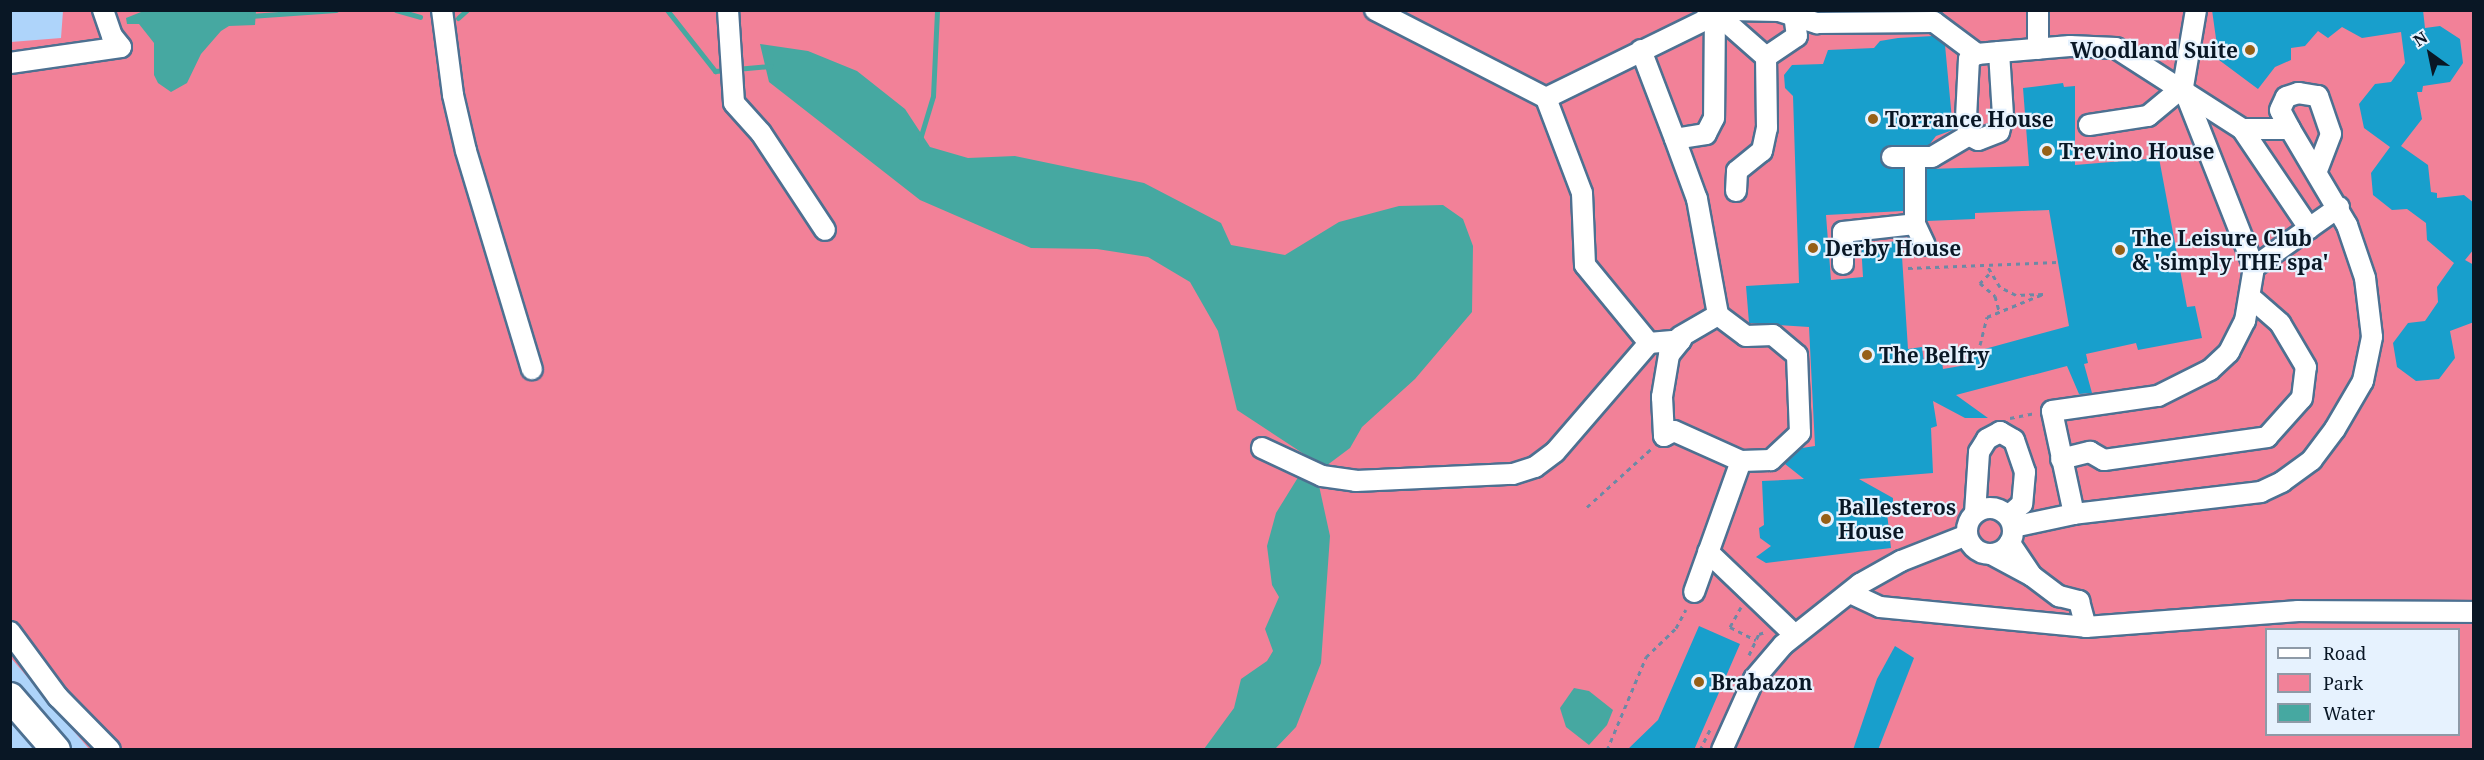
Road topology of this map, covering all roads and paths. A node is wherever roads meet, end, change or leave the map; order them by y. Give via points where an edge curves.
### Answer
1 (103, 10) edge
2 (442, 10) edge
3 (728, 10) edge
4 (1375, 10) edge
5 (2038, 10) edge
6 (2196, 10) edge
7 (1784, 12) edge
8 (1719, 16) edge
9 (1851, 16) edge
10 (1817, 23) junction
11 (1797, 36) junction
12 (2038, 48) junction
13 (1641, 50) junction
14 (1999, 52) junction
15 (1977, 54) junction
16 (1766, 57) junction
17 (10, 63) edge
18 (2183, 87) junction
19 (1546, 98) junction
20 (2090, 125) dead end
21 (2242, 129) junction
22 (2290, 129) junction
23 (1969, 135) junction
24 (1675, 140) junction
25 (1892, 157) dead end
26 (1915, 158) junction
27 (2317, 171) junction
28 (1736, 190) dead end
29 (2339, 207) junction
30 (1915, 224) junction
31 (2308, 228) junction
32 (825, 230) dead end
33 (1925, 245) dead end
34 (2057, 262) dead end
35 (1843, 264) dead end
36 (1988, 267) junction
37 (2254, 267) junction
38 (1908, 268) dead end
39 (1989, 274) junction
40 (2000, 287) junction
41 (2016, 295) junction
42 (1995, 296) junction
43 (2251, 298) junction
44 (2013, 306) junction
45 (1999, 311) junction
46 (1718, 315) junction
47 (1653, 345) junction
48 (1980, 345) dead end
49 (532, 369) dead end
50 (2052, 411) junction
51 (2000, 432) junction
52 (1664, 436) junction
53 (1262, 448) dead end
54 (2061, 459) junction
55 (1734, 464) junction
56 (1587, 507) dead end
57 (1975, 513) junction
58 (2074, 514) junction
59 (2010, 528) junction
60 (1967, 535) junction
61 (1708, 552) junction
62 (1991, 554) junction
63 (2032, 576) junction
64 (1694, 591) joint
65 (1850, 593) junction
66 (1744, 603) dead end
67 (2474, 612) edge
68 (2086, 627) junction
69 (10, 633) edge
70 (1795, 635) junction
71 (1756, 640) dead end
72 (10, 697) edge
73 (56, 750) edge
74 (110, 750) edge
75 (1607, 750) edge
76 (1722, 750) edge

1 - 17 lane via 111,36 121,47
2 - 49 lane via 453,95 466,151
3 - 32 lane via 734,103 761,133
4 - 19 lane
5 - 12 lane
6 - 18 lane
7 - 8 lane
7 - 10 lane
7 - 11 lane
8 - 13 lane
8 - 16 lane
8 - 24 lane via 1714,118 1706,134
9 - 10 lane
9 - 15 lane via 1941,24
10 - 11 lane
11 - 16 lane
12 - 14 lane
12 - 18 lane via 2116,48
13 - 19 lane
13 - 24 lane
14 - 15 lane
14 - 23 lane via 2003,116 1999,132 1988,140
15 - 23 lane via 1966,67
16 - 28 lane via 1767,128 1762,151 1737,171
18 - 20 lane via 2148,116
18 - 21 lane
18 - 37 lane
19 - 47 lane via 1582,193 1585,266
21 - 22 lane
21 - 31 lane
22 - 27 lane
22 - 27 lane via 2280,110 2286,97 2298,93 2318,96 2331,134
23 - 26 lane via 1932,157
24 - 46 lane via 1697,199
25 - 26 lane
26 - 30 lane
27 - 29 lane
29 - 31 lane
29 - 58 lane via 2365,278 2372,337 2363,381 2312,460 2261,492
30 - 33 lane
30 - 35 lane via 1844,231
31 - 37 lane
34 - 36 path
36 - 38 path
36 - 39 path
37 - 43 lane
39 - 40 path
39 - 42 path via 1980,283
40 - 41 path
40 - 42 path
41 - 44 path
41 - 44 path via 2043,294
42 - 45 path
43 - 50 lane via 2229,352 2194,381 2158,396
43 - 54 lane via 2280,323 2306,367 2302,398 2267,437 2104,460 2090,452
44 - 45 path
45 - 48 path via 1985,320
46 - 47 lane via 1680,337
46 - 55 lane via 1746,336 1773,335 1797,355 1800,433 1771,460
47 - 52 lane
47 - 53 lane via 1590,417 1535,467 1513,474 1383,480 1322,476
50 - 51 path via 2013,415
50 - 54 lane
51 - 57 lane via 1987,439 1979,452
51 - 59 lane via 2014,440 2025,472 2022,504
52 - 55 lane via 1674,431
52 - 56 path
54 - 58 lane
55 - 61 lane
57 - 59 lane via 1992,508
57 - 60 lane
58 - 59 lane
59 - 62 lane
59 - 63 lane
60 - 62 lane via 1974,548
60 - 65 lane via 1901,561
61 - 64 lane
61 - 70 lane
62 - 63 lane
63 - 68 lane via 2059,596 2079,601
64 - 75 path via 1676,628 1646,657
65 - 68 lane via 1880,607 1911,612
65 - 70 lane
66 - 71 path via 1730,627
67 - 68 lane via 2298,611
69 - 74 lane via 58,697
70 - 76 lane via 1754,679
72 - 73 highway

